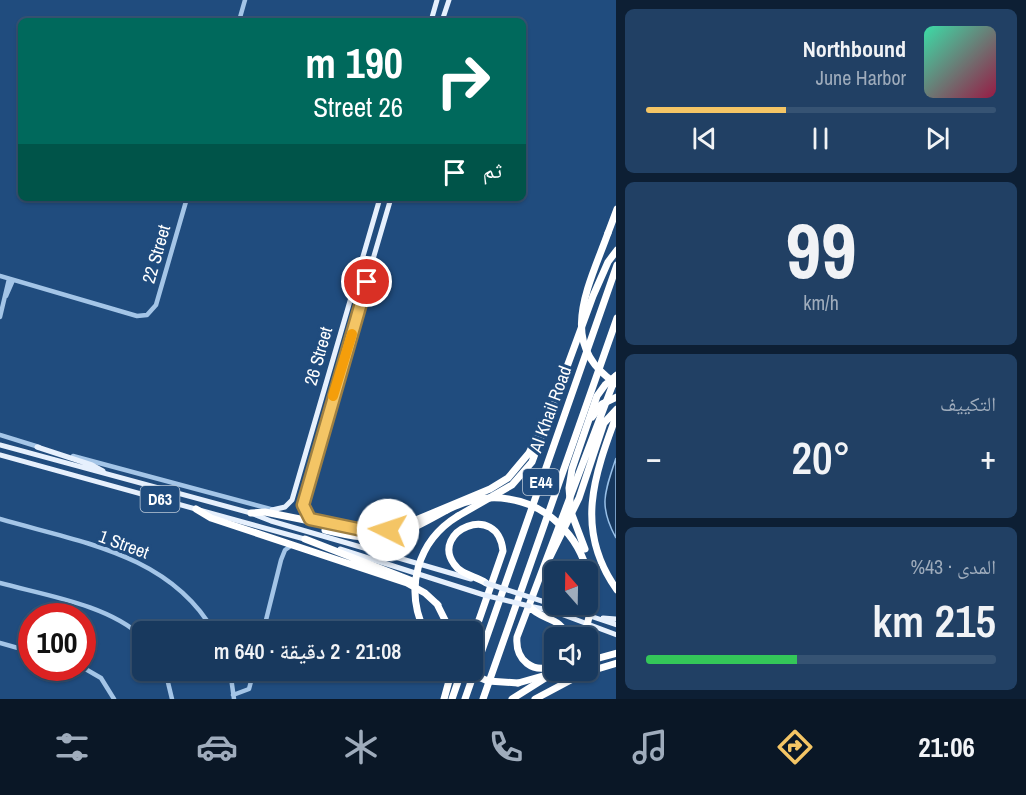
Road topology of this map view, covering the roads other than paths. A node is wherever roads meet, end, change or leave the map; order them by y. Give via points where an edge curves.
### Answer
1 (245, 0) edge
2 (437, 0) edge
3 (449, 0) edge
4 (240, 18) edge
5 (432, 18) edge
6 (443, 18) edge
7 (186, 201) edge
8 (379, 201) edge
9 (390, 201) edge
10 (616, 208) edge
11 (616, 250) edge
12 (616, 265) edge
13 (0, 276) edge
14 (11, 279) junction
15 (356, 283) junction
16 (362, 297) junction
17 (0, 317) edge
18 (616, 318) edge
19 (616, 375) edge
20 (616, 384) edge
21 (616, 397) edge
22 (616, 409) edge
23 (550, 410) junction
24 (317, 414) junction
25 (616, 414) edge
26 (325, 425) junction
27 (0, 435) edge
28 (581, 441) junction
29 (0, 445) edge
30 (38, 447) junction
31 (0, 457) edge
32 (107, 474) junction
33 (196, 509) junction
34 (272, 510) junction
35 (253, 514) junction
36 (0, 519) edge
37 (310, 519) junction
38 (367, 531) junction
39 (276, 538) junction
40 (305, 539) junction
41 (295, 544) junction
42 (281, 560) junction
43 (588, 560) junction
44 (0, 583) edge
45 (486, 583) junction
46 (535, 585) junction
47 (616, 590) edge
48 (438, 606) junction
49 (529, 606) junction
50 (599, 618) junction
51 (616, 620) edge
52 (206, 621) edge
53 (266, 621) edge
54 (422, 621) edge
55 (446, 621) edge
56 (479, 621) edge
57 (616, 625) edge
58 (562, 627) edge
59 (586, 627) edge
60 (132, 628) edge
61 (616, 635) edge
62 (0, 643) edge
63 (18, 648) edge
64 (616, 653) edge
65 (616, 658) edge
66 (598, 659) edge
67 (598, 661) edge
68 (616, 663) edge
69 (544, 669) edge
70 (96, 675) edge
71 (544, 676) edge
72 (483, 679) edge
73 (544, 679) edge
74 (168, 681) edge
75 (232, 681) edge
76 (251, 681) edge
77 (449, 681) edge
78 (458, 681) edge
79 (234, 697) edge
80 (114, 699) edge
81 (172, 699) edge
82 (444, 699) edge
83 (452, 699) edge
84 (465, 699) edge
85 (483, 699) edge
86 (512, 699) edge
87 (535, 699) edge

1 - 4 street
2 - 5 main road
3 - 6 main road
7 - 14 street, 22 Street via 156,305 147,315 137,316
8 - 15 main road, 26 Street
9 - 16 main road, 26 Street
10 - 20 highway, bridge via 580,321 592,361
11 - 23 highway via 593,296
12 - 84 highway, Al Khail Road / E44
13 - 14 street
14 - 17 street
15 - 16 main road via 355,293
15 - 24 main road, 26 Street
16 - 26 main road, 26 Street
18 - 85 highway, Al Khail Road / E44
19 - 28 highway, bridge via 597,396
19 - 46 highway via 586,462
21 - 28 highway, bridge via 597,409
22 - 46 highway via 604,423 572,515
23 - 38 highway via 524,461 503,482 399,527
23 - 54 highway, bridge via 536,455 525,472 504,491 458,516 433,538 418,566 415,598
24 - 26 main road via 318,424
24 - 34 main road, 26 Street via 292,500 282,509
25 - 47 highway via 591,499 592,529 600,559
26 - 37 main road, 26 Street via 303,500
27 - 30 street
28 - 43 highway, bridge via 571,474 569,500
29 - 32 main road, D63
30 - 32 main road
30 - 34 street
31 - 33 main road, D63
32 - 35 main road, D63
33 - 39 highway via 208,517
33 - 40 main road, D63
34 - 37 street
35 - 38 highway via 265,512
35 - 43 highway, bridge via 376,539 398,535 467,500 510,498 527,502 561,522
35 - 45 main road, D63
36 - 52 street, 1 Street via 143,563 187,594
37 - 38 street
39 - 41 highway
39 - 42 street
40 - 48 highway via 413,581
40 - 49 main road, D63, bridge
41 - 42 street via 285,550
41 - 48 highway via 407,583
42 - 53 street
43 - 59 highway, bridge via 593,604
44 - 60 street via 106,614
45 - 50 main road, D63, bridge
45 - 56 highway via 460,570 451,559 453,537 468,525 491,529 501,540 503,551
46 - 69 highway via 518,632 518,651 523,661
48 - 55 highway
49 - 58 highway
49 - 61 main road, D63
50 - 51 main road
50 - 57 main road, D63
62 - 63 street
64 - 66 highway
65 - 67 highway
68 - 87 highway via 584,673
70 - 80 street
71 - 72 highway, bridge via 518,683
73 - 86 highway, bridge
74 - 81 street
75 - 79 street
76 - 79 street via 249,689
77 - 82 highway
78 - 83 highway

